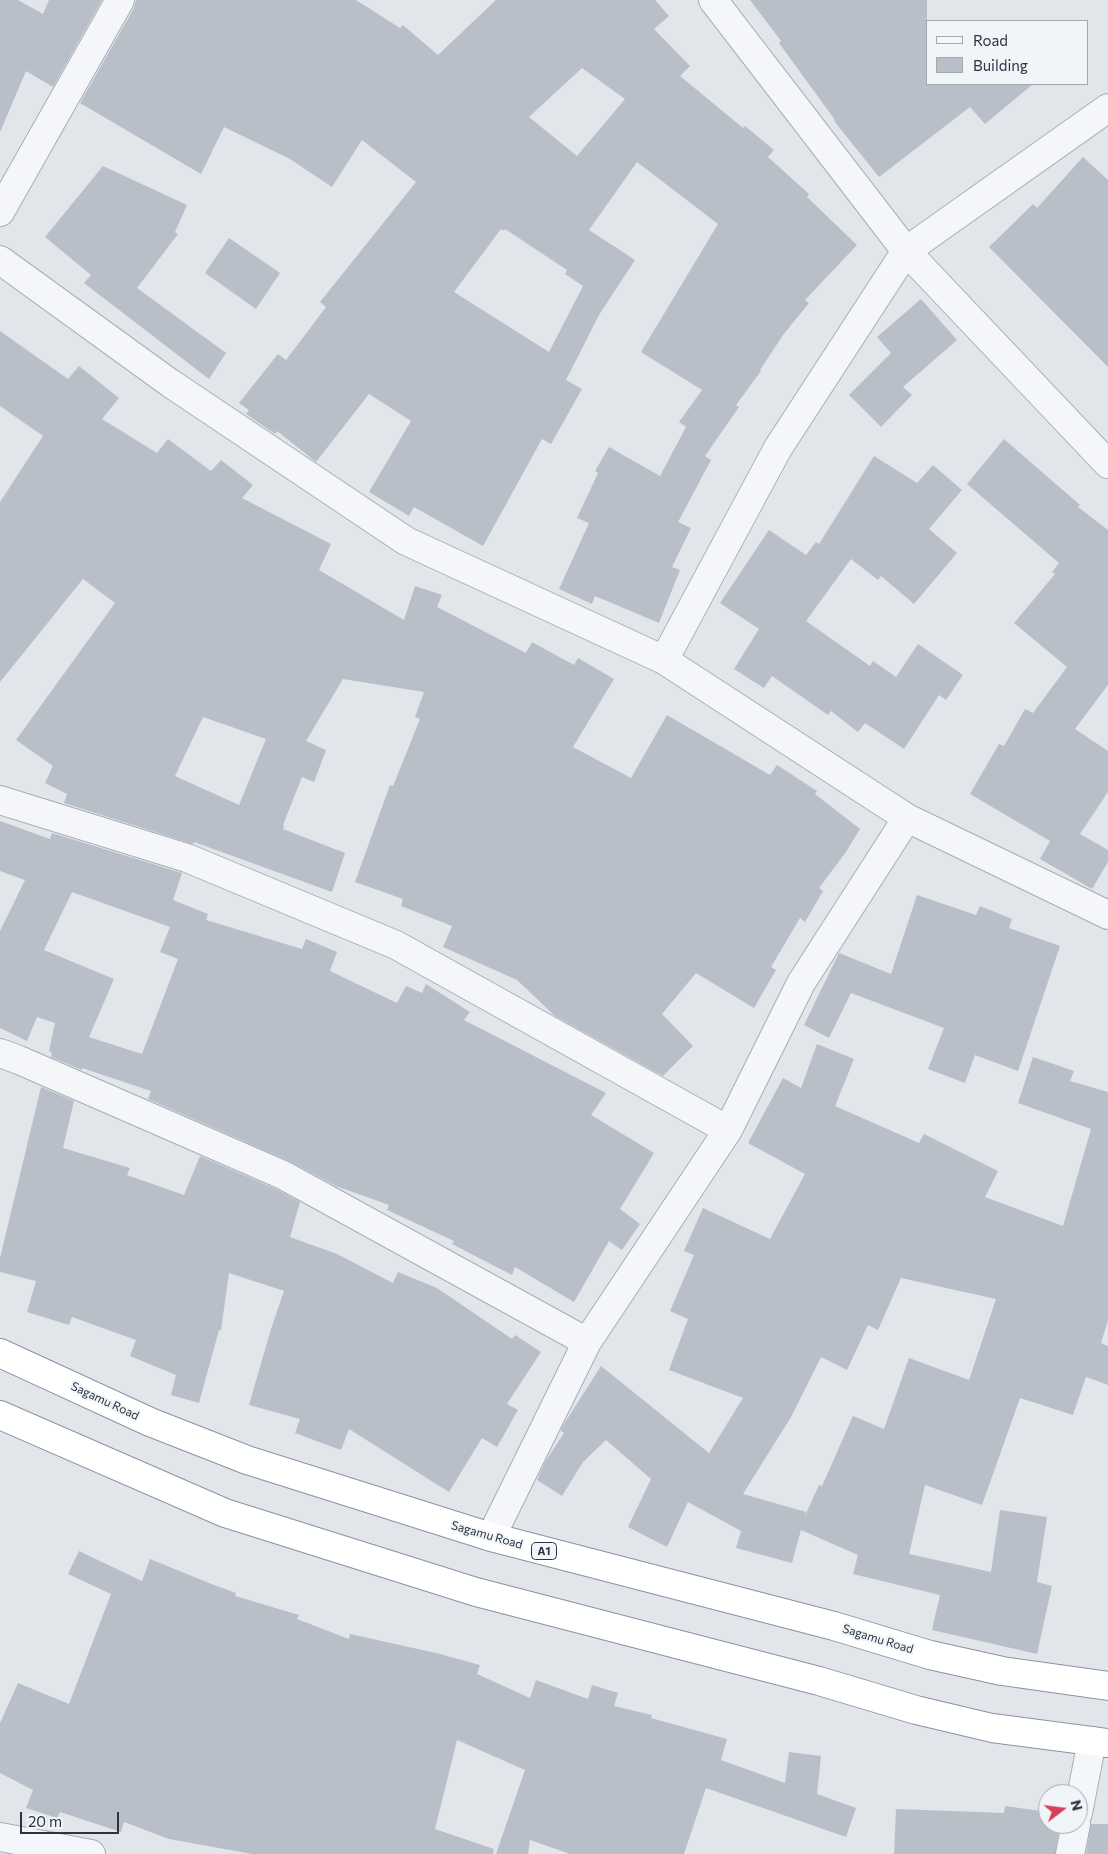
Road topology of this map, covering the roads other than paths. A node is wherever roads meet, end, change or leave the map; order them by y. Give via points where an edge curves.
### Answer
1 (120, 0) edge
2 (713, 0) edge
3 (1108, 108) edge
4 (0, 212) edge
5 (906, 252) junction
6 (0, 260) edge
7 (1108, 464) edge
8 (664, 660) junction
9 (0, 800) edge
10 (907, 818) junction
11 (1108, 915) edge
12 (0, 1053) edge
13 (728, 1130) junction
14 (587, 1342) junction
15 (0, 1353) edge
16 (0, 1415) edge
17 (491, 1537) junction
18 (1108, 1686) edge
19 (1100, 1742) edge
20 (1087, 1784) edge
21 (1074, 1834) edge
22 (0, 1837) edge
23 (91, 1854) edge
24 (1070, 1854) edge

1 - 4 street
2 - 5 street
3 - 5 street
5 - 7 street
5 - 8 street via 778,448
6 - 8 street via 170,383 406,541
8 - 10 street
9 - 13 street via 187,858 396,944
10 - 11 street
10 - 13 street via 801,983
12 - 14 street via 282,1175
13 - 14 street
14 - 17 street
15 - 17 highway, Sagamu Road / A1 via 150,1422 247,1460
16 - 19 highway via 225,1513 476,1592 818,1681 916,1710 992,1728
17 - 18 highway, Sagamu Road / A1 via 834,1626 930,1655 1002,1671
19 - 20 street
21 - 24 street
22 - 23 street

